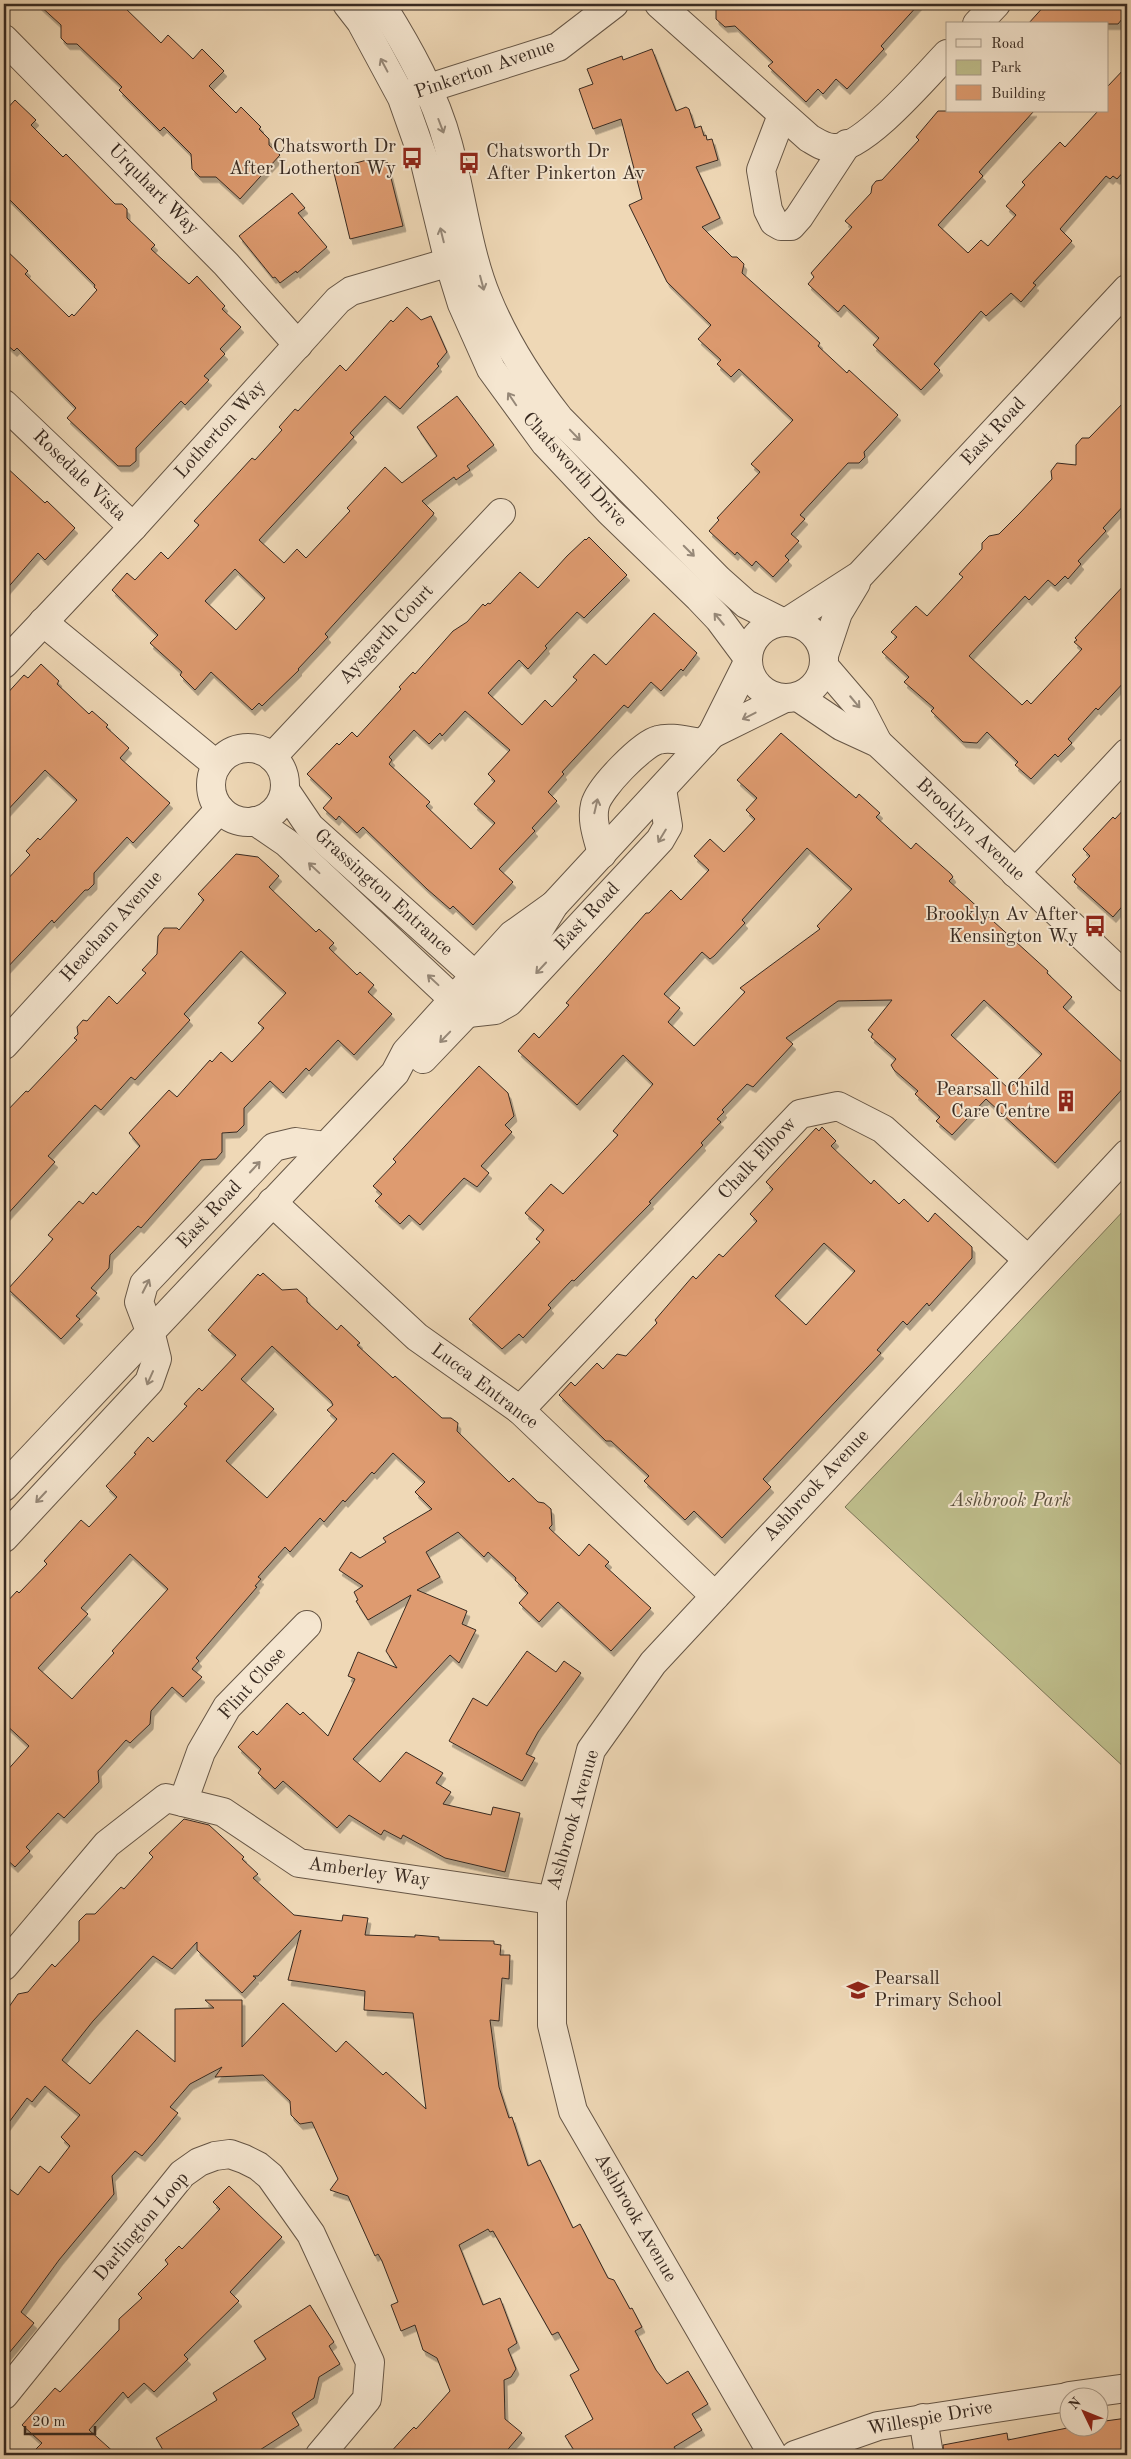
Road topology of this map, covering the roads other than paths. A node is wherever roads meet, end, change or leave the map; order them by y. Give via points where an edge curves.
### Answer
1 (347, 4) edge
2 (381, 4) edge
3 (614, 4) edge
4 (659, 4) edge
5 (996, 4) edge
6 (979, 22) edge
7 (4, 40) edge
8 (946, 55) edge
9 (427, 88) junction
10 (402, 98) junction
11 (782, 114) junction
12 (847, 144) junction
13 (462, 258) junction
14 (1127, 289) edge
15 (298, 345) junction
16 (4, 404) edge
17 (629, 491) junction
18 (610, 512) junction
19 (501, 513) dead end
20 (133, 527) junction
21 (860, 575) junction
22 (43, 622) junction
23 (785, 622) junction
24 (748, 660) junction
25 (824, 660) junction
26 (4, 664) edge
27 (792, 698) junction
28 (708, 738) junction
29 (878, 743) junction
30 (1127, 753) edge
31 (272, 757) junction
32 (216, 765) junction
33 (662, 789) junction
34 (285, 790) junction
35 (220, 809) junction
36 (255, 821) junction
37 (602, 854) junction
38 (1016, 873) junction
39 (1127, 978) edge
40 (482, 983) junction
41 (461, 1006) junction
42 (4, 1046) edge
43 (324, 1146) junction
44 (1127, 1154) edge
45 (272, 1202) junction
46 (1028, 1260) junction
47 (150, 1331) junction
48 (520, 1410) junction
49 (7, 1477) edge
50 (4, 1538) edge
51 (715, 1596) junction
52 (307, 1626) dead end
53 (183, 1802) junction
54 (552, 1900) junction
55 (4, 1966) edge
56 (1127, 2388) edge
57 (1108, 2391) edge
58 (4, 2395) edge
59 (1058, 2398) edge
60 (923, 2418) junction
61 (320, 2455) edge
62 (773, 2455) edge
63 (795, 2455) edge
64 (929, 2455) edge

10 -> 1 street, Chatsworth Drive via 361,22
2 - 9 street, Chatsworth Drive
3 - 9 street, Pinkerton Avenue via 558,47
4 - 11 street
5 - 6 street
7 - 15 street, Urquhart Way via 226,264
8 - 12 street via 875,126 861,138
9 - 10 street, Pinkerton Avenue
9 -> 13 street, Chatsworth Drive via 448,142
13 -> 10 street, Chatsworth Drive
11 - 12 street via 821,145 835,149
11 - 12 street via 762,170 768,210 774,222 781,226 791,226 799,218
13 - 15 street, Lotherton Way via 351,291 338,300
13 -> 17 street, Chatsworth Drive via 535,389 558,418
18 -> 13 street, Chatsworth Drive via 545,444 491,369 462,304
14 - 21 street, East Road
15 - 20 street, Lotherton Way
16 - 20 street, Rosedale Vista
17 - 18 street
17 -> 23 street, Chatsworth Drive via 746,604
24 -> 18 street, Chatsworth Drive via 719,619
19 - 31 street, Aysgarth Court
20 - 22 street, Lotherton Way
21 - 23 street, East Road
21 - 25 street, East Road via 838,613
22 - 26 street, Lotherton Way
22 - 32 street
23 - 24 street via 761,631 752,643
23 - 25 street via 809,629 818,638
24 - 27 street via 757,685 773,696
24 - 28 street, East Road
25 - 27 street via 817,683
25 -> 29 street, Brooklyn Avenue via 860,708
27 -> 28 street, East Road
27 - 29 street, Brooklyn Avenue via 840,726
28 - 33 street, East Road
37 -> 28 street, East Road via 594,824 595,804 602,790 646,744 659,739
29 - 38 street, Brooklyn Avenue
30 - 38 street
31 - 32 street via 262,750 249,748 236,750
31 - 34 street via 284,777
32 - 35 street via 211,790
33 - 37 street, East Road
33 -> 41 street, East Road via 668,826 660,840 509,1002 495,1010
34 - 36 street via 273,812
34 - 40 street, Grassington Entrance via 310,827
35 - 36 street via 230,818 242,822
35 - 42 street, Heacham Avenue
41 -> 36 street, Grassington Entrance via 288,843
37 - 40 street, East Road via 554,906 512,935
38 - 39 street, Brooklyn Avenue
40 - 41 street, East Road
41 - 43 street, East Road via 406,1052 394,1073
43 - 45 street, East Road
47 -> 43 street, East Road via 139,1302 144,1284 274,1147 295,1142
44 - 46 street, Ashbrook Avenue
45 - 47 street, East Road
45 - 48 street, Lucca Entrance via 417,1337
46 - 48 street, Chalk Elbow via 883,1129 838,1106 800,1114
46 - 51 street, Ashbrook Avenue
47 - 49 street, East Road
47 -> 50 street, East Road via 157,1359 149,1382
48 - 51 street, Lucca Entrance
51 - 54 street, Ashbrook Avenue via 653,1663 591,1750
52 - 53 street, Flint Close via 227,1707 201,1752
53 - 54 street, Amberley Way via 223,1812 299,1863
53 - 55 street, Amberley Way via 166,1798 107,1844
54 - 62 street, Ashbrook Avenue via 552,2025 573,2111
56 - 57 street, Willespie Drive
58 - 61 street, Darlington Loop via 182,2174 199,2162 230,2154 258,2166 270,2176 311,2234 370,2362 367,2399
59 - 60 street, Willespie Drive
60 - 63 street, Willespie Drive via 878,2426
60 - 64 street

